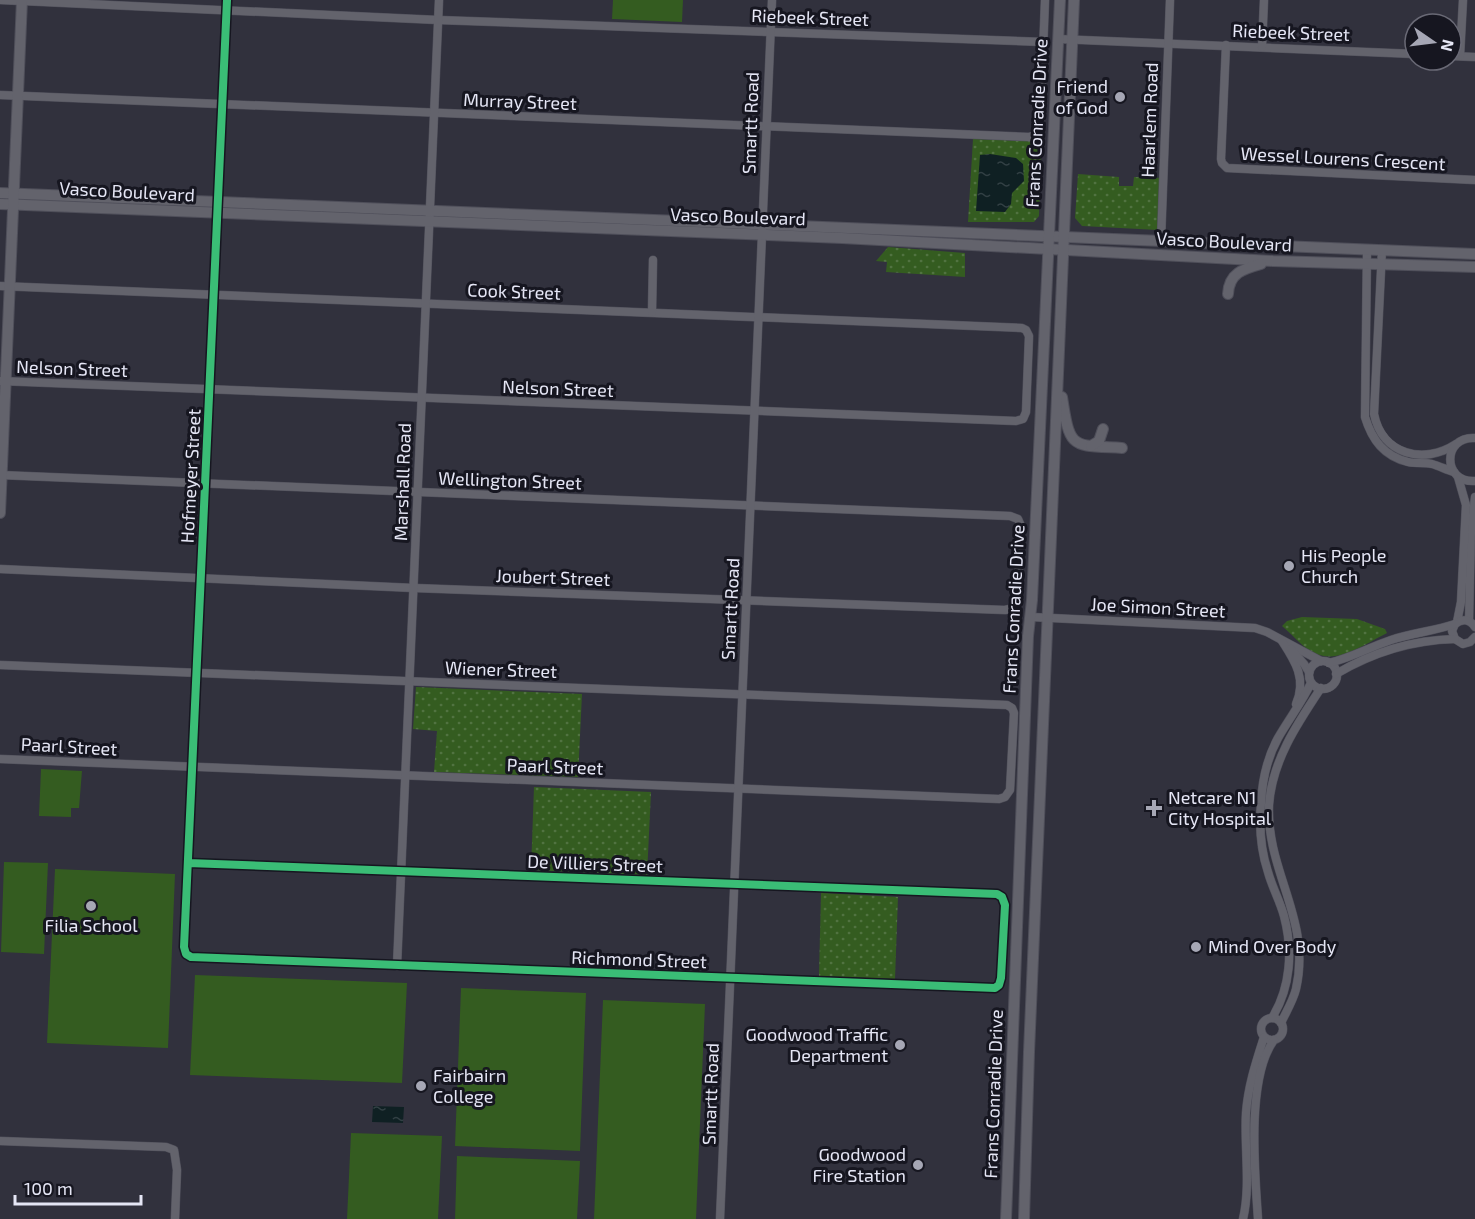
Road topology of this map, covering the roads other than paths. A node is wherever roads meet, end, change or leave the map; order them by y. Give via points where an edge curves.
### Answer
1 (0, 0) edge
2 (227, 0) edge
3 (439, 0) edge
4 (772, 0) edge
5 (1045, 0) edge
6 (1060, 0) edge
7 (1074, 0) edge
8 (1170, 0) edge
9 (1264, 0) edge
10 (22, 1) edge
11 (227, 10) junction
12 (438, 20) junction
13 (770, 32) junction
14 (1058, 39) junction
15 (1073, 39) junction
16 (1044, 42) junction
17 (1168, 44) junction
18 (1226, 45) junction
19 (1262, 47) junction
20 (1403, 53) edge
21 (0, 95) edge
22 (18, 96) junction
23 (223, 104) junction
24 (434, 113) junction
25 (766, 126) junction
26 (1475, 180) edge
27 (0, 193) edge
28 (13, 199) junction
29 (0, 204) edge
30 (218, 207) junction
31 (430, 216) junction
32 (762, 229) junction
33 (1048, 235) junction
34 (1064, 236) junction
35 (1161, 240) junction
36 (1047, 250) junction
37 (1064, 250) junction
38 (1367, 250) junction
39 (1382, 250) junction
40 (1475, 254) edge
41 (653, 260) dead end
42 (1273, 261) junction
43 (1367, 264) junction
44 (1381, 264) junction
45 (1475, 267) edge
46 (5, 286) edge
47 (214, 294) junction
48 (1228, 294) dead end
49 (426, 303) junction
50 (652, 312) junction
51 (758, 316) junction
52 (1026, 330) joint
53 (1059, 373) junction
54 (2, 381) edge
55 (210, 389) junction
56 (421, 399) junction
57 (754, 411) junction
58 (1103, 429) dead end
59 (1475, 438) edge
60 (1456, 444) junction
61 (1090, 446) junction
62 (1122, 448) dead end
63 (1456, 474) junction
64 (1, 476) edge
65 (1475, 481) edge
66 (206, 484) junction
67 (418, 492) junction
68 (1475, 497) edge
69 (751, 505) junction
70 (0, 513) edge
71 (1018, 519) joint
72 (0, 569) edge
73 (202, 578) junction
74 (414, 588) junction
75 (747, 600) junction
76 (1030, 617) junction
77 (1047, 618) junction
78 (1456, 623) junction
79 (1472, 624) edge
80 (1475, 637) edge
81 (1281, 639) junction
82 (1455, 639) junction
83 (1325, 662) junction
84 (0, 665) edge
85 (1309, 672) junction
86 (197, 673) junction
87 (1336, 674) junction
88 (410, 682) junction
89 (1311, 683) junction
90 (1321, 688) junction
91 (742, 694) junction
92 (1001, 705) joint
93 (1289, 720) junction
94 (0, 759) edge
95 (193, 768) junction
96 (405, 777) junction
97 (738, 789) junction
98 (188, 862) junction
99 (402, 871) junction
100 (734, 884) junction
101 (1000, 895) joint
102 (186, 954) joint
103 (397, 966) junction
104 (731, 979) junction
105 (1272, 1018) junction
106 (1281, 1023) junction
107 (1264, 1037) junction
108 (1274, 1040) junction
109 (0, 1141) edge
110 (175, 1219) edge
111 (720, 1219) edge
112 (1006, 1219) edge
113 (1024, 1219) edge
114 (1243, 1219) edge
115 (1258, 1219) edge

1 - 10 street, Riebeek Street
2 - 11 street, Hofmeyer Street
3 - 12 street, Marshall Road
4 - 13 street, Smartt Road
5 - 16 street
6 - 14 main road, Frans Conradie Drive
7 - 15 main road, Frans Conradie Drive
8 - 17 street, Haarlem Road
9 - 19 street
10 - 11 street, Riebeek Street
10 - 22 main road
11 - 12 street, Riebeek Street
11 - 23 street, Hofmeyer Street
12 - 13 street, Riebeek Street
12 - 24 street, Marshall Road
13 - 16 street, Riebeek Street
13 - 25 street, Smartt Road
14 - 15 street, Riebeek Street
14 - 33 main road, Frans Conradie Drive
15 - 17 street, Riebeek Street
15 - 34 main road, Frans Conradie Drive
16 - 25 street, Murray Street via 1038,134 1029,137
17 - 18 street, Riebeek Street
17 - 35 street, Haarlem Road
18 - 19 street, Riebeek Street
18 - 26 street, Wessel Lourens Crescent via 1221,159 1227,168
19 - 20 street, Riebeek Street
21 - 22 street, Murray Street
22 - 23 street, Murray Street
22 - 28 main road
23 - 24 street, Murray Street
23 - 30 street, Hofmeyer Street
24 - 25 street, Murray Street
24 - 31 street, Marshall Road
25 - 32 street, Smartt Road
27 - 28 main road, Vasco Boulevard
28 - 29 main road, Vasco Boulevard
28 - 30 main road, Vasco Boulevard
28 - 46 main road
30 - 31 main road, Vasco Boulevard
30 - 47 street, Hofmeyer Street
31 - 32 main road, Vasco Boulevard
31 - 49 street, Marshall Road
32 - 33 main road, Vasco Boulevard
32 - 36 main road, Vasco Boulevard
32 - 51 street, Smartt Road
33 - 34 main road, Vasco Boulevard
33 - 36 main road, Frans Conradie Drive
34 - 35 main road, Vasco Boulevard
34 - 37 main road, Frans Conradie Drive
35 - 38 main road, Vasco Boulevard
36 - 37 main road, Vasco Boulevard
36 - 76 main road, Frans Conradie Drive
37 - 42 main road, Vasco Boulevard
37 - 53 main road, Frans Conradie Drive
38 - 39 main road, Vasco Boulevard
38 - 43 street
39 - 40 main road, Vasco Boulevard
39 - 44 street
41 - 50 street
42 - 43 main road, Vasco Boulevard
42 - 48 main road via 1238,272
43 - 44 main road, Vasco Boulevard
43 - 63 street via 1365,417 1369,429 1376,442 1394,457 1431,464
44 - 45 main road, Vasco Boulevard
44 - 60 street via 1376,424 1398,450 1433,454
46 - 47 street, Cook Street
46 - 54 main road
47 - 49 street, Cook Street
47 - 55 street, Hofmeyer Street
49 - 50 street, Cook Street
49 - 56 street, Marshall Road
50 - 51 street, Cook Street
51 - 52 street, Cook Street
51 - 57 street, Smartt Road
52 - 57 street, Nelson Street via 1026,412 1019,421
53 - 61 main road via 1068,432 1079,444
53 - 77 main road, Frans Conradie Drive
54 - 55 street, Nelson Street
54 - 64 main road
55 - 56 street, Nelson Street
55 - 66 street, Hofmeyer Street
56 - 57 street, Nelson Street
56 - 67 street, Marshall Road
57 - 69 street, Smartt Road
58 - 61 main road via 1099,441
59 - 60 street
60 - 63 street via 1450,461
61 - 62 main road
63 - 65 street via 1463,480
63 - 78 street via 1466,506 1461,602
64 - 66 street, Wellington Street
64 - 70 main road
66 - 67 street, Wellington Street
66 - 73 street, Hofmeyer Street
67 - 69 street, Wellington Street
67 - 74 street, Marshall Road
68 - 79 street via 1471,533
69 - 71 street, Wellington Street
69 - 75 street, Smartt Road
71 - 75 street, Joubert Street via 1021,526 1017,601 1011,609
72 - 73 street, Joubert Street
73 - 74 street, Joubert Street
73 - 86 street, Hofmeyer Street
74 - 75 street, Joubert Street
74 - 88 street, Marshall Road
75 - 91 street, Smartt Road
76 - 77 street, Joe Simon Street
76 - 112 main road, Frans Conradie Drive
77 - 81 street, Joe Simon Street via 1243,627
77 - 113 main road, Frans Conradie Drive
78 - 79 street via 1462,620
78 - 82 street via 1452,632
78 - 83 street via 1392,639 1344,660
80 - 82 street via 1466,643
81 - 83 street, Joe Simon Street
81 - 85 street, Joe Simon Street
81 - 93 street via 1300,674 1299,698
82 - 87 street via 1394,648
83 - 85 street via 1313,665
83 - 87 street
84 - 86 street, Wiener Street
85 - 89 street
86 - 88 street, Wiener Street
86 - 95 street, Hofmeyer Street
87 - 90 street via 1332,685
88 - 91 street, Wiener Street
88 - 96 street, Marshall Road
89 - 90 street
89 - 93 street
90 - 106 street via 1283,751 1269,804 1275,858 1294,915 1300,955 1295,991
91 - 92 street, Wiener Street
91 - 97 street, Smartt Road
92 - 97 street, Paarl Street via 1010,706 1014,713 1010,790 1002,799
93 - 105 street via 1267,766 1261,803 1262,848 1289,948 1284,994
94 - 95 street, Paarl Street
95 - 96 street, Paarl Street
95 - 98 street, Hofmeyer Street
96 - 97 street, Paarl Street
96 - 99 street, Marshall Road
97 - 100 street, Smartt Road
98 - 99 street, De Villiers Street
98 - 102 street, Hofmeyer Street
99 - 100 street, De Villiers Street
99 - 103 street, Marshall Road
100 - 101 street, De Villiers Street
100 - 104 street, Smartt Road
101 - 104 street, Richmond Street via 1005,905 1003,947 1001,978 995,988
102 - 103 street, Richmond Street
103 - 104 street, Richmond Street
104 - 111 street, Smartt Road
105 - 106 street
105 - 107 street via 1262,1024
106 - 108 street via 1282,1034
107 - 108 street
107 - 114 street via 1248,1095
108 - 115 street via 1266,1055 1254,1127
109 - 110 street via 174,1150

